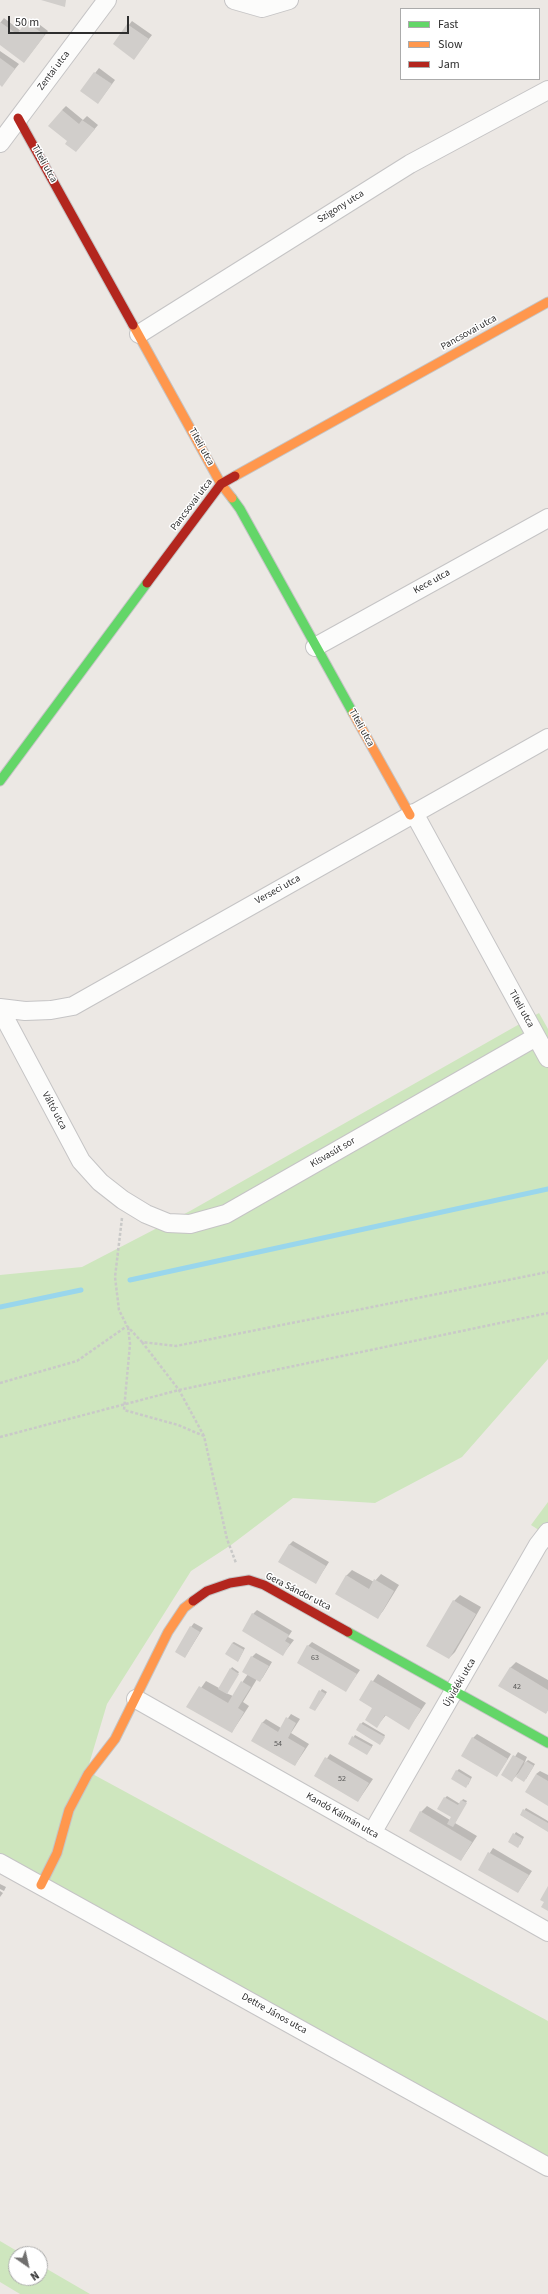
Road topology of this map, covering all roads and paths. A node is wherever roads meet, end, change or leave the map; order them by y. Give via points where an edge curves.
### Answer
1 (107, 0) edge
2 (234, 0) edge
3 (288, 0) edge
4 (548, 90) edge
5 (18, 118) junction
6 (0, 143) edge
7 (548, 302) edge
8 (139, 334) junction
9 (221, 484) junction
10 (548, 518) edge
11 (315, 647) junction
12 (548, 738) edge
13 (0, 781) edge
14 (412, 814) junction
15 (0, 1008) edge
16 (536, 1037) junction
17 (548, 1058) edge
18 (123, 1200) junction
19 (548, 1272) edge
20 (548, 1313) edge
21 (128, 1326) junction
22 (142, 1342) junction
23 (0, 1383) edge
24 (179, 1390) junction
25 (126, 1403) junction
26 (204, 1436) junction
27 (0, 1437) edge
28 (548, 1532) edge
29 (249, 1580) junction
30 (456, 1690) junction
31 (136, 1699) junction
32 (548, 1743) edge
33 (372, 1833) junction
34 (0, 1863) edge
35 (41, 1885) junction
36 (548, 1932) edge
37 (548, 2167) edge

1 - 5 street, Zentai utca
2 - 3 street via 262,8
4 - 8 street, Szigony utca via 410,164
5 - 6 street, Zentai utca
5 - 8 street, Titeli utca
7 - 9 street, Pancsovai utca
8 - 9 street, Titeli utca
9 - 11 street, Titeli utca via 240,510
9 - 13 street, Pancsovai utca
10 - 11 street, Kece utca
11 - 14 street, Titeli utca
12 - 14 street, Verseci utca
14 - 15 street, Verseci utca via 73,1006 24,1011
14 - 16 street, Titeli utca
15 - 18 street, Váltó utca via 81,1161 100,1182
16 - 17 street, Titeli utca
16 - 18 street, Kisvasút sor via 226,1214 190,1224 168,1223
18 - 21 path via 115,1277 119,1310
19 - 22 path via 176,1346
20 - 24 path
21 - 22 path
21 - 23 path via 77,1361
21 - 25 path via 130,1344
22 - 24 path
24 - 25 path
24 - 26 path
25 - 26 path via 124,1410 178,1425
25 - 27 path
26 - 29 path via 227,1539 234,1560
28 - 30 street, Újvidéki utca via 538,1545
29 - 30 street, Gera Sándor utca via 264,1585
29 - 31 street, Gera Sándor utca via 207,1591 184,1608 168,1632
30 - 32 street, Gera Sándor utca
30 - 33 street, Újvidéki utca
31 - 33 street, Kandó Kálmán utca
31 - 35 street, Gera Sándor utca via 115,1739 88,1774 69,1810 57,1853
33 - 36 street, Kandó Kálmán utca
34 - 35 street, Dettre János utca
35 - 37 street, Dettre János utca

